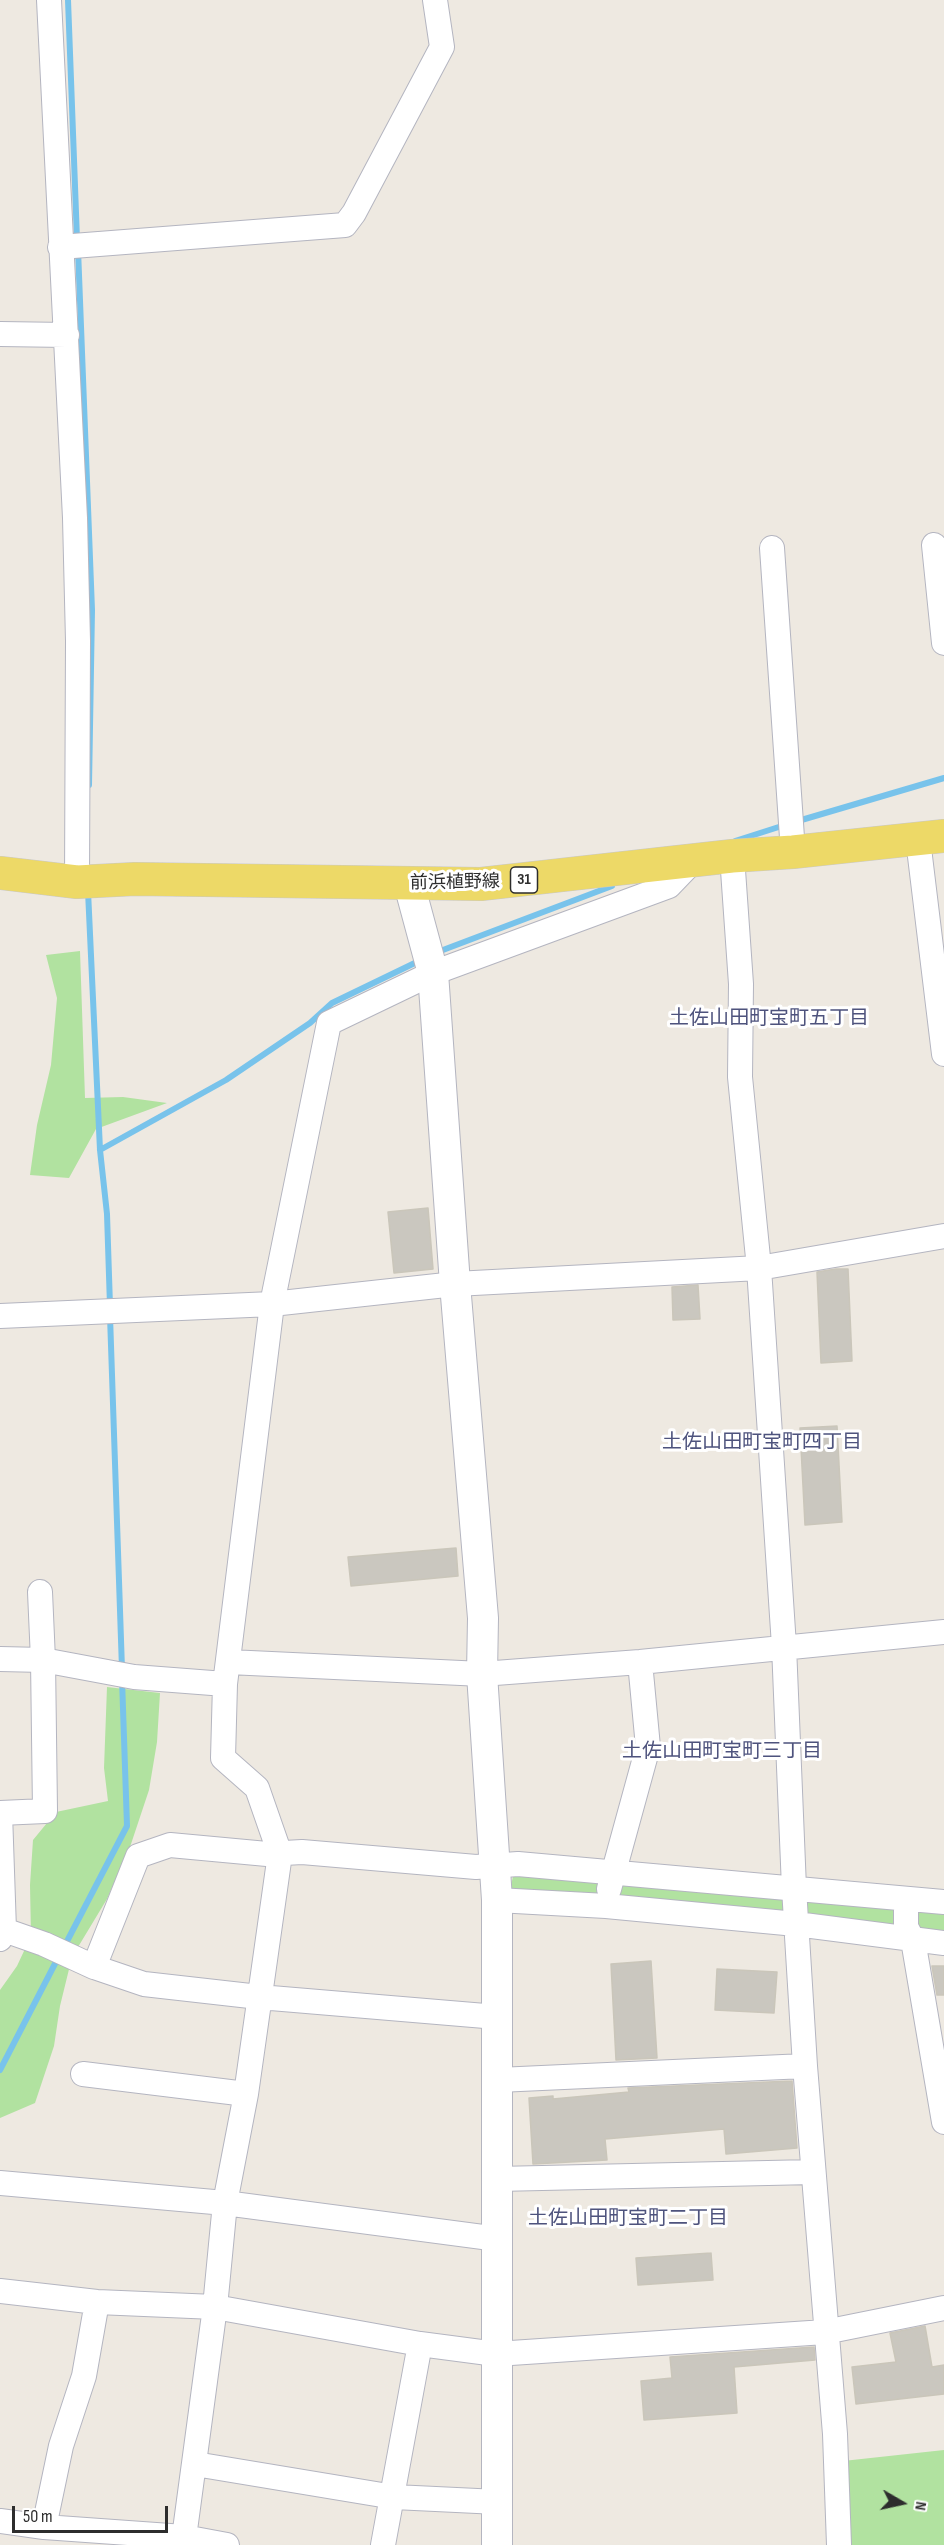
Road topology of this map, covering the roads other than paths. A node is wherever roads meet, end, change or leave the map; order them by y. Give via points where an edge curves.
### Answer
1 (49, 0) edge
2 (435, 0) edge
3 (60, 247) junction
4 (0, 334) edge
5 (67, 335) junction
6 (934, 545) dead end
7 (772, 548) dead end
8 (944, 643) edge
9 (791, 833) junction
10 (931, 838) edge
11 (732, 856) junction
12 (694, 860) junction
13 (0, 873) edge
14 (89, 882) junction
15 (409, 884) junction
16 (430, 961) junction
17 (944, 1054) edge
18 (944, 1236) edge
19 (759, 1268) junction
20 (454, 1284) junction
21 (272, 1304) junction
22 (0, 1316) edge
23 (40, 1592) dead end
24 (944, 1632) edge
25 (784, 1646) junction
26 (0, 1659) edge
27 (43, 1659) junction
28 (640, 1662) junction
29 (227, 1673) junction
30 (482, 1674) junction
31 (0, 1813) edge
32 (280, 1854) junction
33 (496, 1865) junction
34 (613, 1874) junction
35 (794, 1888) junction
36 (497, 1899) junction
37 (906, 1899) junction
38 (944, 1902) edge
39 (606, 1906) junction
40 (796, 1924) junction
41 (2, 1934) edge
42 (913, 1940) junction
43 (944, 1943) edge
44 (94, 1967) junction
45 (259, 1997) junction
46 (497, 2017) junction
47 (805, 2066) junction
48 (83, 2074) dead end
49 (498, 2080) junction
50 (246, 2094) junction
51 (944, 2122) edge
52 (813, 2172) junction
53 (496, 2179) junction
54 (0, 2183) edge
55 (225, 2203) junction
56 (498, 2239) junction
57 (0, 2291) edge
58 (97, 2302) junction
59 (215, 2307) junction
60 (944, 2308) edge
61 (825, 2332) junction
62 (420, 2344) junction
63 (496, 2354) junction
64 (195, 2464) junction
65 (394, 2496) junction
66 (498, 2502) junction
67 (0, 2521) edge
68 (44, 2527) junction
69 (183, 2541) edge
70 (227, 2545) edge
71 (383, 2545) edge
72 (497, 2545) edge
73 (839, 2545) edge

1 - 3 street
2 - 3 street via 442,47 345,225
3 - 5 street
4 - 5 street
5 - 14 street
6 - 8 street
7 - 9 street
9 - 10 main road, 前浜植野線 / 31
9 - 11 main road, 前浜植野線 / 31
10 - 17 street
11 - 12 main road, 前浜植野線 / 31
11 - 19 street via 741,984 740,1077
12 - 15 main road, 前浜植野線 / 31 via 481,885
12 - 16 street via 669,886
13 - 14 main road, 前浜植野線 / 31
14 - 15 main road, 前浜植野線 / 31 via 135,879
15 - 16 street
16 - 20 street
16 - 21 street via 330,1023
18 - 19 street
19 - 20 street
19 - 25 street
20 - 21 street
20 - 30 street via 483,1618
21 - 22 street
21 - 29 street
23 - 27 street
24 - 25 street
25 - 28 street
25 - 35 street
26 - 27 street
27 - 29 street via 134,1677
27 - 31 street via 45,1811
28 - 30 street
28 - 34 street via 648,1747
29 - 30 street
29 - 32 street via 223,1758 258,1788
30 - 33 street
31 - 41 street
32 - 33 street via 302,1852 476,1867
32 - 44 street via 170,1845 138,1856
32 - 45 street
33 - 34 street
33 - 36 street
34 - 35 street
34 - 39 street
35 - 37 street
35 - 40 street
36 - 39 street
36 - 46 street
37 - 38 street
37 - 42 street via 906,1927
39 - 40 street
40 - 42 street
40 - 47 street
41 - 44 street via 44,1944
42 - 43 street
42 - 51 street
44 - 45 street via 144,1984
45 - 46 street
45 - 50 street
46 - 49 street
47 - 49 street
47 - 52 street
48 - 50 street
49 - 53 street
50 - 55 street
52 - 53 street
52 - 61 street
53 - 56 street
54 - 55 street
55 - 56 street
55 - 59 street
56 - 63 street
57 - 58 street
58 - 59 street
58 - 68 street via 84,2376 61,2446
59 - 62 street
59 - 64 street
60 - 61 street
61 - 63 street
61 - 73 street via 835,2434
62 - 63 street
62 - 65 street
63 - 66 street
64 - 65 street
64 - 69 street
65 - 66 street
65 - 71 street
66 - 72 street
67 - 68 street
68 - 69 street
69 - 70 street

